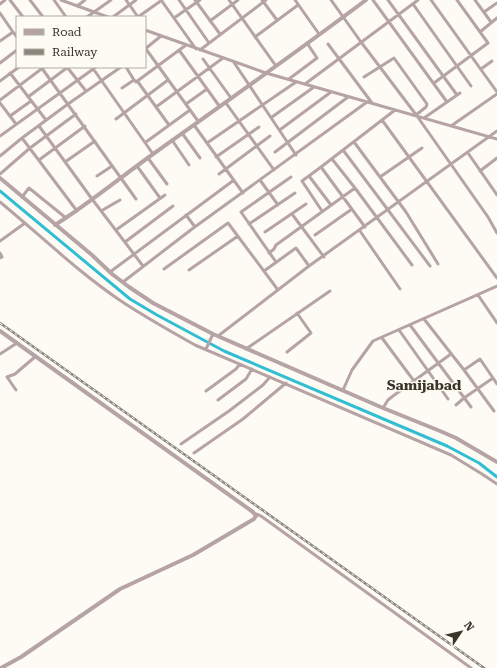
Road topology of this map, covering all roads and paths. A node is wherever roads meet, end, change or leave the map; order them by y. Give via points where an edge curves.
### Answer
1 (5, 0) edge
2 (10, 0) edge
3 (30, 0) edge
4 (54, 0) edge
5 (61, 0) edge
6 (85, 0) edge
7 (111, 0) edge
8 (126, 0) edge
9 (136, 0) edge
10 (161, 0) edge
11 (179, 0) edge
12 (229, 0) edge
13 (238, 0) edge
14 (295, 0) edge
15 (331, 0) edge
16 (366, 0) edge
17 (372, 0) edge
18 (388, 0) edge
19 (418, 0) edge
20 (431, 0) edge
21 (457, 0) edge
22 (475, 0) edge
23 (495, 0) edge
24 (197, 1) edge
25 (264, 1) edge
26 (497, 3) edge
27 (0, 4) edge
28 (232, 4) junction
29 (413, 4) junction
30 (130, 5) junction
31 (298, 5) junction
32 (77, 6) junction
33 (186, 10) junction
34 (94, 12) junction
35 (484, 12) junction
36 (0, 13) edge
37 (399, 14) junction
38 (21, 16) edge
39 (42, 16) edge
40 (65, 16) edge
41 (88, 16) edge
42 (105, 16) edge
43 (114, 16) edge
44 (137, 16) edge
45 (139, 16) edge
46 (343, 17) junction
47 (174, 18) junction
48 (242, 18) junction
49 (497, 18) edge
50 (277, 20) junction
51 (210, 21) junction
52 (388, 22) junction
53 (491, 22) junction
54 (146, 30) edge
55 (13, 32) junction
56 (480, 32) junction
57 (220, 34) junction
58 (319, 34) junction
59 (16, 36) edge
60 (161, 36) junction
61 (255, 37) junction
62 (0, 41) edge
63 (361, 42) junction
64 (209, 43) junction
65 (307, 43) junction
66 (328, 44) dead end
67 (186, 45) junction
68 (146, 48) edge
69 (198, 49) junction
70 (146, 50) edge
71 (180, 50) junction
72 (16, 51) edge
73 (471, 56) junction
74 (223, 58) junction
75 (202, 59) dead end
76 (339, 59) junction
77 (233, 61) junction
78 (492, 61) dead end
79 (0, 63) edge
80 (158, 66) junction
81 (276, 66) junction
82 (379, 66) junction
83 (457, 66) junction
84 (18, 68) edge
85 (42, 68) edge
86 (67, 68) edge
87 (69, 68) edge
88 (94, 68) edge
89 (119, 68) edge
90 (127, 68) edge
91 (209, 68) junction
92 (480, 69) junction
93 (10, 73) junction
94 (266, 73) junction
95 (198, 76) junction
96 (443, 76) junction
97 (364, 77) dead end
98 (289, 79) junction
99 (0, 80) edge
100 (51, 80) junction
101 (77, 80) junction
102 (101, 80) junction
103 (168, 80) junction
104 (135, 81) junction
105 (296, 82) junction
106 (434, 83) junction
107 (305, 84) junction
108 (20, 86) junction
109 (249, 86) junction
110 (471, 86) dead end
111 (314, 87) junction
112 (122, 88) dead end
113 (207, 88) junction
114 (86, 91) junction
115 (177, 92) junction
116 (332, 92) junction
117 (460, 92) dead end
118 (60, 93) junction
119 (497, 93) edge
120 (147, 95) junction
121 (457, 95) junction
122 (348, 96) junction
123 (28, 97) junction
124 (232, 98) junction
125 (0, 100) edge
126 (31, 101) junction
127 (367, 102) junction
128 (447, 102) junction
129 (0, 103) edge
130 (226, 103) junction
131 (372, 103) junction
132 (68, 104) junction
133 (186, 104) junction
134 (262, 105) junction
135 (156, 107) junction
136 (220, 107) junction
137 (37, 109) junction
138 (190, 110) junction
139 (395, 110) junction
140 (124, 112) junction
141 (76, 114) junction
142 (10, 116) junction
143 (416, 116) junction
144 (272, 117) dead end
145 (116, 118) dead end
146 (424, 118) junction
147 (46, 120) junction
148 (382, 120) junction
149 (238, 121) junction
150 (196, 123) junction
151 (16, 124) junction
152 (169, 125) junction
153 (39, 126) junction
154 (84, 126) junction
155 (451, 126) junction
156 (258, 127) dead end
157 (281, 129) dead end
158 (497, 131) edge
159 (182, 133) junction
160 (248, 134) junction
161 (0, 136) edge
162 (47, 136) junction
163 (270, 136) dead end
164 (489, 137) junction
165 (22, 138) junction
166 (497, 139) edge
167 (172, 140) junction
168 (95, 141) junction
169 (146, 142) junction
170 (287, 142) junction
171 (354, 142) junction
172 (207, 143) junction
173 (256, 147) junction
174 (30, 148) junction
175 (55, 148) junction
176 (422, 148) dead end
177 (343, 150) junction
178 (275, 152) dead end
179 (468, 152) junction
180 (154, 154) junction
181 (296, 155) junction
182 (0, 156) edge
183 (216, 157) junction
184 (409, 157) junction
185 (148, 158) junction
186 (200, 158) dead end
187 (497, 158) edge
188 (332, 159) junction
189 (39, 160) junction
190 (65, 162) junction
191 (189, 165) dead end
192 (450, 165) junction
193 (112, 166) junction
194 (138, 166) junction
195 (321, 167) junction
196 (226, 169) junction
197 (274, 170) junction
198 (480, 171) junction
199 (0, 174) edge
200 (219, 174) dead end
201 (97, 176) dead end
202 (309, 176) junction
203 (291, 177) dead end
204 (380, 177) junction
205 (0, 178) edge
206 (121, 178) junction
207 (234, 180) junction
208 (260, 180) junction
209 (427, 182) junction
210 (167, 184) dead end
211 (355, 188) junction
212 (269, 192) junction
213 (243, 193) junction
214 (295, 193) dead end
215 (165, 195) dead end
216 (497, 195) edge
217 (343, 196) junction
218 (22, 197) junction
219 (160, 198) junction
220 (92, 199) junction
221 (136, 199) dead end
222 (120, 200) dead end
223 (0, 202) edge
224 (399, 202) junction
225 (306, 204) dead end
226 (278, 205) junction
227 (331, 205) junction
228 (173, 206) dead end
229 (352, 209) junction
230 (388, 210) junction
231 (77, 211) junction
232 (101, 211) junction
233 (322, 211) junction
234 (292, 214) junction
235 (186, 215) junction
236 (66, 218) junction
237 (377, 218) junction
238 (25, 223) junction
239 (55, 224) junction
240 (249, 224) junction
241 (195, 227) junction
242 (301, 227) junction
243 (365, 227) junction
244 (116, 230) junction
245 (360, 231) junction
246 (265, 232) dead end
247 (497, 233) edge
248 (315, 234) dead end
249 (238, 236) junction
250 (0, 241) edge
251 (125, 242) junction
252 (0, 253) edge
253 (269, 253) junction
254 (134, 254) junction
255 (324, 257) junction
256 (0, 258) edge
257 (276, 262) junction
258 (412, 264) dead end
259 (438, 264) dead end
260 (143, 266) junction
261 (309, 266) junction
262 (430, 266) dead end
263 (164, 269) dead end
264 (189, 270) dead end
265 (264, 271) junction
266 (110, 272) junction
267 (497, 278) edge
268 (123, 282) junction
269 (497, 286) edge
270 (400, 289) dead end
271 (278, 290) junction
272 (330, 291) dead end
273 (478, 294) junction
274 (297, 313) junction
275 (424, 319) junction
276 (497, 323) edge
277 (410, 325) junction
278 (399, 330) junction
279 (0, 331) edge
280 (213, 336) junction
281 (218, 336) junction
282 (382, 338) junction
283 (17, 343) junction
284 (206, 348) junction
285 (246, 348) junction
286 (287, 352) dead end
287 (0, 354) edge
288 (451, 354) junction
289 (36, 356) junction
290 (439, 363) junction
291 (240, 364) junction
292 (252, 369) junction
293 (464, 370) junction
294 (428, 371) junction
295 (270, 377) junction
296 (493, 378) junction
297 (414, 380) junction
298 (286, 383) junction
299 (497, 384) edge
300 (477, 389) junction
301 (16, 390) dead end
302 (343, 390) junction
303 (206, 392) dead end
304 (464, 398) junction
305 (448, 399) dead end
306 (218, 400) dead end
307 (456, 405) dead end
308 (471, 407) dead end
309 (383, 408) junction
310 (494, 412) dead end
311 (181, 444) dead end
312 (194, 453) dead end
313 (496, 459) edge
314 (497, 484) edge
315 (256, 514) junction
316 (1, 668) edge
317 (471, 668) edge

1 - 27 street
2 - 38 street
3 - 39 street
4 - 40 street
5 - 32 street
6 - 32 street
7 - 34 street
8 - 30 street
9 - 30 street
10 - 45 street
10 - 47 street
11 - 33 street
12 - 28 street
13 - 28 street
14 - 31 street
15 - 46 street
16 - 46 street
17 - 52 street
18 - 37 street
19 - 29 street
20 - 73 street
21 - 56 street
22 - 35 street
23 - 26 street
24 - 33 street
24 - 51 street
25 - 48 street
25 - 50 street
26 - 35 street
28 - 48 street
28 - 51 street
29 - 37 street
29 - 83 street
30 - 43 street
30 - 44 street
31 - 50 street
31 - 58 street
32 - 34 street
33 - 47 street
33 - 64 street
34 - 41 street
34 - 42 street
35 - 53 street
36 - 55 street
37 - 52 street
37 - 96 street
46 - 58 street
46 - 63 street
47 - 69 street
48 - 57 street
48 - 61 street
49 - 53 street
50 - 61 street
51 - 57 street
52 - 63 street
52 - 106 street
53 - 56 street
54 - 60 street
55 - 59 street
55 - 62 street
56 - 73 street via 488,44
57 - 64 street
58 - 65 street
60 - 67 street
60 - 68 street
61 - 81 street
63 - 76 street
63 - 82 street
64 - 69 street
65 - 81 street
65 - 98 street via 317,58
66 - 76 street
67 - 69 street
67 - 71 street
69 - 74 street
70 - 80 street
71 - 80 street
71 - 95 street
72 - 79 street
73 - 83 street
73 - 92 street
74 - 77 street
74 - 91 street
75 - 91 street
76 - 107 street
76 - 131 street
77 - 94 street
77 - 109 street
78 - 92 street
80 - 103 street
80 - 104 street
81 - 94 street
82 - 97 street
82 - 143 street
82 - 143 street via 392,58 395,59 427,104
83 - 96 street
83 - 110 street
84 - 93 street
85 - 100 street
85 - 108 street
86 - 100 street
87 - 101 street
88 - 101 street
88 - 102 street
89 - 102 street
90 - 104 street
91 - 95 street
91 - 124 street
92 - 119 street
93 - 99 street
93 - 108 street
94 - 98 street
94 - 109 street
95 - 113 street
95 - 115 street
96 - 106 street
96 - 121 street
98 - 105 street
100 - 118 street
100 - 123 street
101 - 114 street
101 - 118 street
102 - 114 street
102 - 140 street
103 - 115 street
103 - 120 street
104 - 112 street
104 - 120 street
105 - 107 street
105 - 134 street
106 - 128 street
107 - 111 street
108 - 123 street
108 - 125 street
109 - 124 street
109 - 134 street
111 - 116 street
111 - 144 street
113 - 133 street
113 - 136 street
114 - 132 street
115 - 133 street
115 - 135 street
116 - 122 street
116 - 157 street
117 - 121 street
118 - 132 street
118 - 137 street
119 - 155 street
120 - 135 street
120 - 140 street
121 - 128 street
122 - 127 street
122 - 170 street
123 - 126 street
124 - 130 street
126 - 137 street
126 - 142 street
127 - 131 street
127 - 181 street
128 - 146 street
129 - 142 street
130 - 136 street
130 - 149 street
131 - 139 street
132 - 141 street
132 - 147 street
133 - 138 street
134 - 149 street
134 - 170 street
135 - 152 street
136 - 150 street
137 - 147 street
137 - 151 street
138 - 150 street
138 - 152 street
139 - 143 street
139 - 148 street
140 - 145 street
140 - 169 street
141 - 154 street
141 - 162 street
142 - 151 street
143 - 146 street
143 - 192 street
146 - 155 street
147 - 153 street
148 - 171 street
148 - 184 street
149 - 160 street
149 - 172 street
150 - 159 street
150 - 172 street
151 - 161 street
152 - 169 street
153 - 162 street
153 - 165 street
154 - 168 street
154 - 175 street
155 - 164 street
156 - 160 street
158 - 164 street
159 - 167 street
159 - 186 street
160 - 173 street
160 - 183 street
162 - 174 street
162 - 175 street
163 - 173 street
164 - 166 street
164 - 179 street
165 - 174 street
165 - 182 street
167 - 180 street
167 - 191 street
168 - 190 street
168 - 193 street
169 - 180 street
170 - 178 street
170 - 181 street
171 - 177 street
171 - 204 street
172 - 183 street
173 - 196 street
173 - 197 street
174 - 189 street
174 - 199 street
175 - 189 street
175 - 190 street
176 - 184 street
177 - 188 street
177 - 230 street
179 - 192 street
179 - 198 street
180 - 185 street
181 - 197 street
183 - 196 street
184 - 204 street
184 - 209 street
185 - 194 street
185 - 210 street
187 - 198 street
188 - 195 street
188 - 211 street
189 - 231 street
190 - 220 street
192 - 209 street
192 - 247 street
193 - 201 street
193 - 206 street
194 - 206 street
194 - 219 street
195 - 202 street
195 - 217 street
196 - 200 street
196 - 207 street
197 - 208 street
198 - 216 street
202 - 227 street
202 - 233 street via 302,181
203 - 212 street
204 - 224 street
205 - 218 street
206 - 220 street
206 - 221 street
207 - 213 street
207 - 235 street
208 - 212 street
208 - 213 street
209 - 224 street
209 - 267 street
211 - 217 street
211 - 237 street
212 - 226 street
212 - 240 street via 241,212
213 - 241 street
214 - 226 street
215 - 219 street
217 - 227 street
217 - 229 street
218 - 236 street via 29,188
218 - 239 street
219 - 244 street
220 - 231 street
220 - 232 street
222 - 232 street
223 - 238 street
224 - 230 street
224 - 259 street
225 - 234 street
226 - 240 street
227 - 233 street
228 - 251 street
229 - 243 street
229 - 248 street
230 - 237 street
230 - 262 street
231 - 236 street
232 - 244 street
233 - 242 street
234 - 242 street
234 - 246 street
235 - 241 street
235 - 254 street
236 - 239 street
237 - 243 street
237 - 258 street
238 - 250 street
238 - 284 street via 121,300 166,329
239 - 266 street
240 - 253 street
241 - 260 street
242 - 253 street
242 - 255 street
243 - 245 street
244 - 251 street
245 - 255 street
245 - 270 street
249 - 263 street via 228,223
249 - 264 street
249 - 265 street
251 - 254 street
252 - 256 street
253 - 257 street
254 - 260 street
254 - 266 street
255 - 261 street
257 - 261 street via 296,248
257 - 265 street
260 - 268 street
261 - 271 street
265 - 271 street
266 - 268 street
268 - 280 street via 153,303
269 - 273 street
271 - 281 street
272 - 274 street
273 - 275 street
273 - 276 street
274 - 285 street
274 - 286 street via 311,333
275 - 277 street
275 - 288 street
277 - 278 street
277 - 290 street
278 - 282 street
278 - 294 street
279 - 283 street
280 - 281 street
280 - 284 street
281 - 285 street
282 - 297 street
282 - 302 street via 372,341 352,370
283 - 287 street
283 - 289 street
284 - 291 street
285 - 302 street
288 - 290 street
288 - 293 street
289 - 301 street via 15,374 7,377
289 - 315 street
290 - 294 street
290 - 304 street
291 - 292 street
291 - 303 street
292 - 295 street
292 - 306 street via 246,379
293 - 296 street via 480,359
293 - 300 street
294 - 297 street
294 - 305 street
295 - 298 street
295 - 311 street via 267,382
296 - 299 street
296 - 300 street
297 - 309 street via 388,400
298 - 312 street via 243,419
298 - 314 street via 451,455
300 - 304 street
300 - 310 street
302 - 309 street
304 - 307 street
304 - 308 street
309 - 313 street via 440,431
315 - 316 street via 254,519 193,555 120,589
315 - 317 street via 268,520

